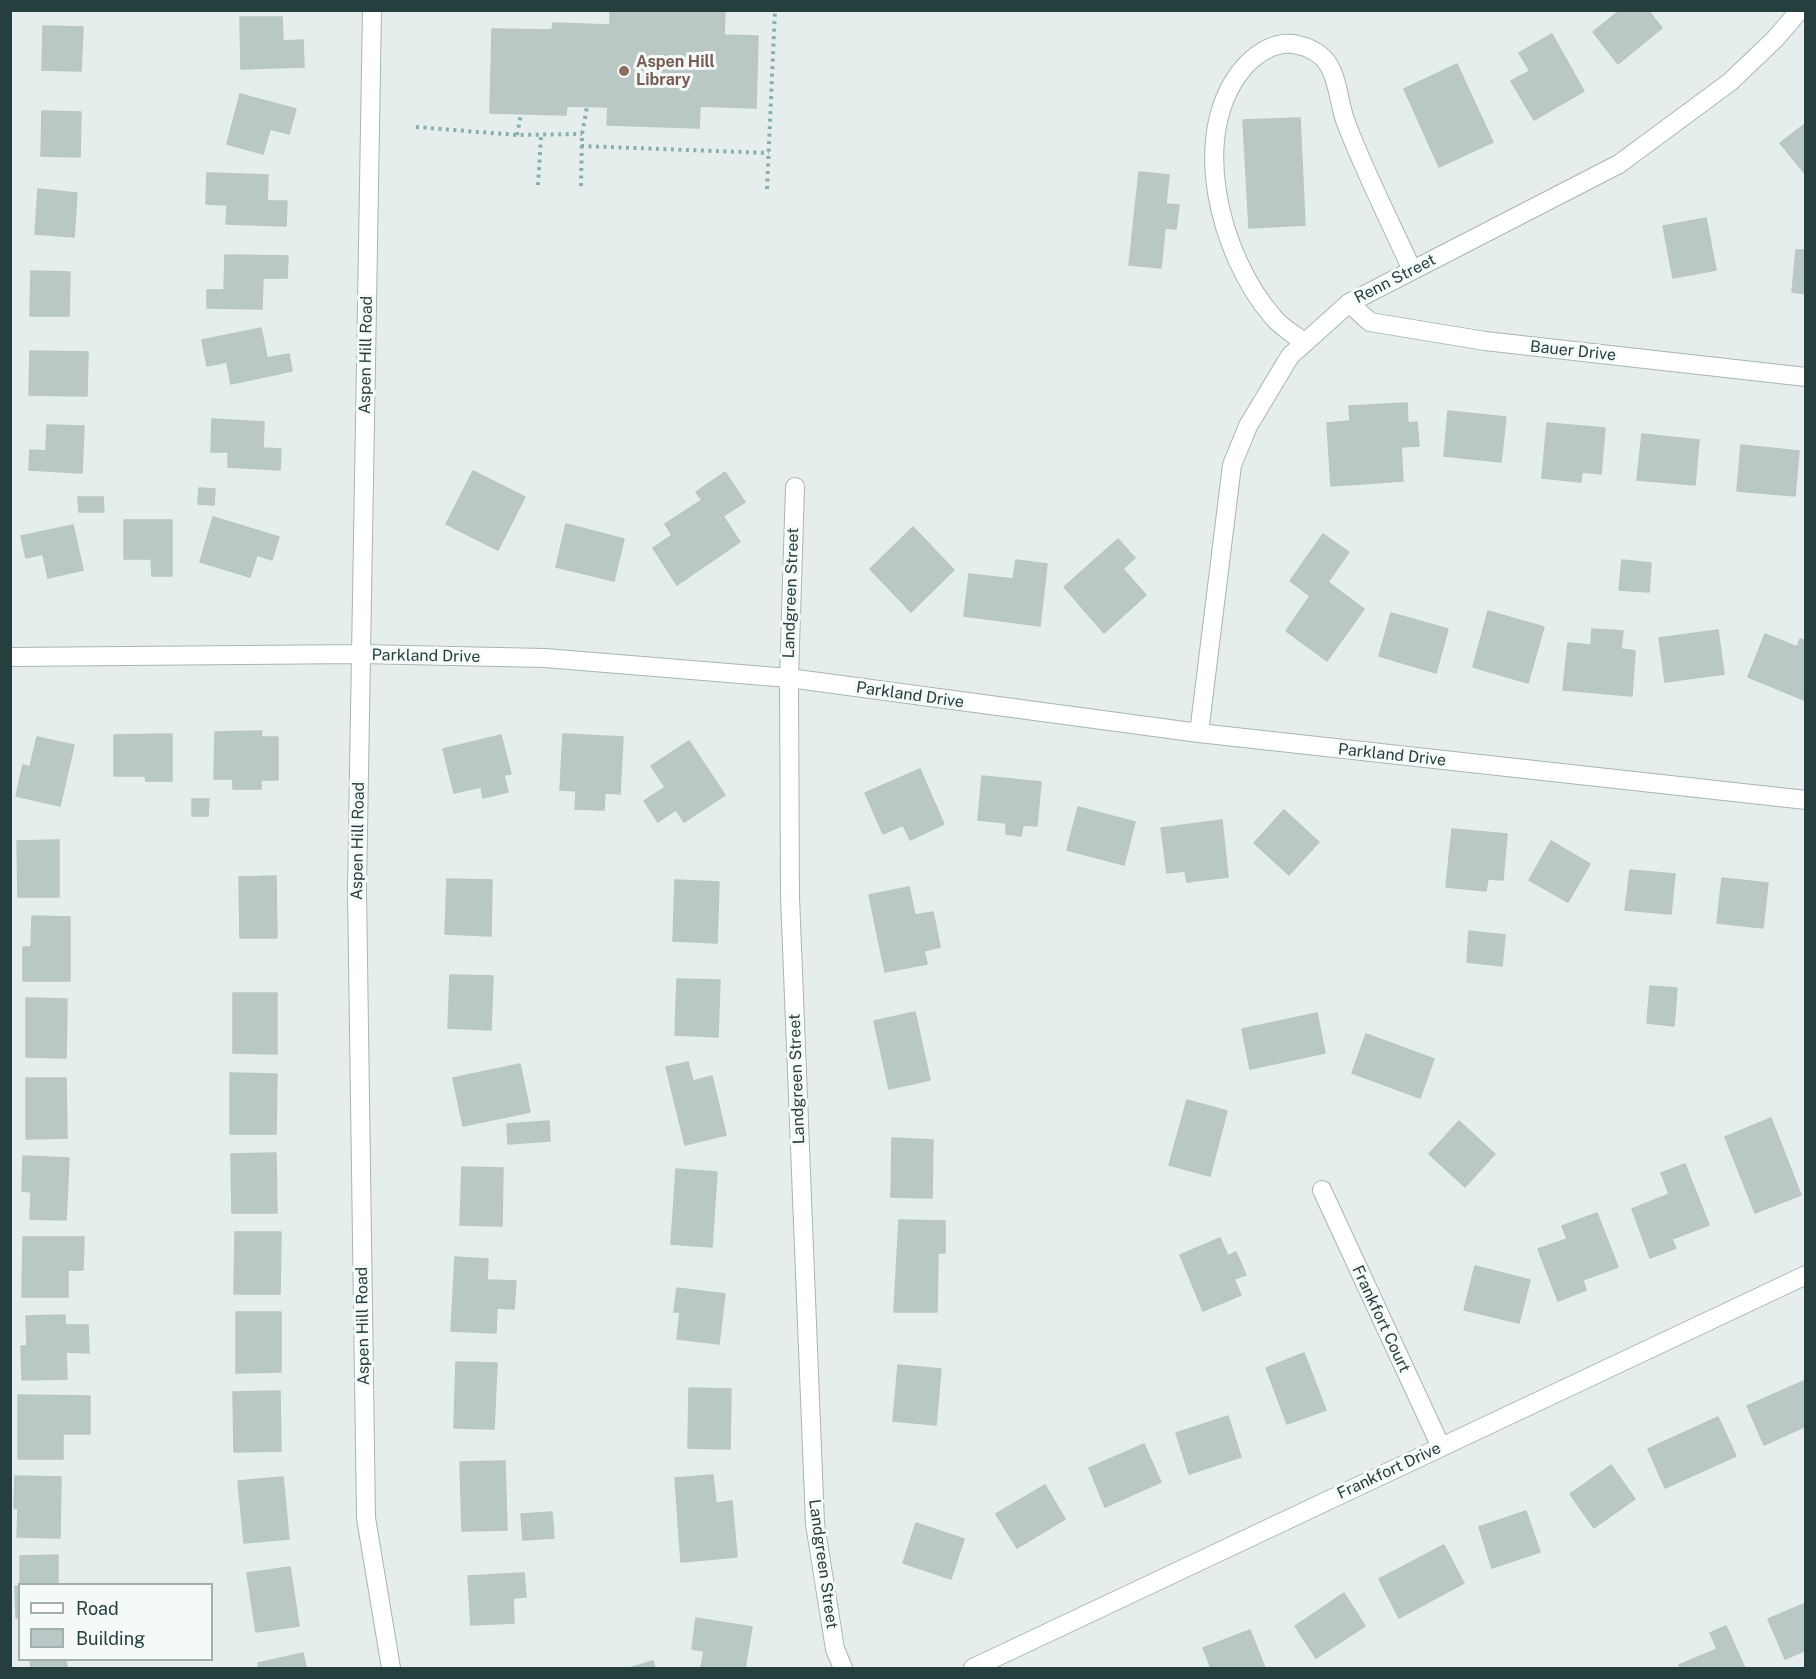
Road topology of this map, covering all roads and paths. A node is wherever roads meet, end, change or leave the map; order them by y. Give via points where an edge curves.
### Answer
1 (372, 10) edge
2 (775, 10) edge
3 (1800, 10) edge
4 (587, 106) dead end
5 (521, 114) dead end
6 (416, 127) dead end
7 (517, 135) junction
8 (582, 135) junction
9 (541, 136) junction
10 (581, 146) junction
11 (769, 153) junction
12 (538, 185) dead end
13 (581, 186) dead end
14 (766, 189) dead end
15 (1412, 270) junction
16 (1349, 303) junction
17 (1305, 343) junction
18 (1806, 377) edge
19 (795, 487) dead end
20 (360, 654) junction
21 (10, 657) edge
22 (789, 678) junction
23 (1199, 733) junction
24 (1806, 800) edge
25 (1322, 1190) dead end
26 (1806, 1275) edge
27 (1441, 1447) junction
28 (391, 1668) edge
29 (843, 1668) edge
30 (973, 1668) edge

1 - 20 street, Aspen Hill Road
2 - 11 path
3 - 15 street, Renn Street via 1730,82 1619,164
4 - 8 path
5 - 7 path
6 - 7 path
7 - 9 path
8 - 9 path
8 - 10 path
9 - 12 path
10 - 11 path
10 - 13 path
11 - 14 path
15 - 16 street, Renn Street
15 - 17 street via 1346,121 1328,63 1310,48 1290,43 1260,50 1237,76 1215,135 1217,199 1239,266 1273,318
16 - 17 street, Renn Street
16 - 18 street, Bauer Drive via 1370,322 1485,341
17 - 23 street, Renn Street via 1290,356 1248,426 1232,465
19 - 22 street, Landgreen Street
20 - 21 street, Parkland Drive
20 - 22 street, Parkland Drive via 545,658
20 - 28 street, Aspen Hill Road via 357,890 366,1518
22 - 23 street, Parkland Drive
22 - 29 street, Landgreen Street via 790,897 815,1524 835,1649
23 - 24 street, Parkland Drive
25 - 27 street, Frankfort Court
26 - 27 street, Frankfort Drive
27 - 30 street, Frankfort Drive

